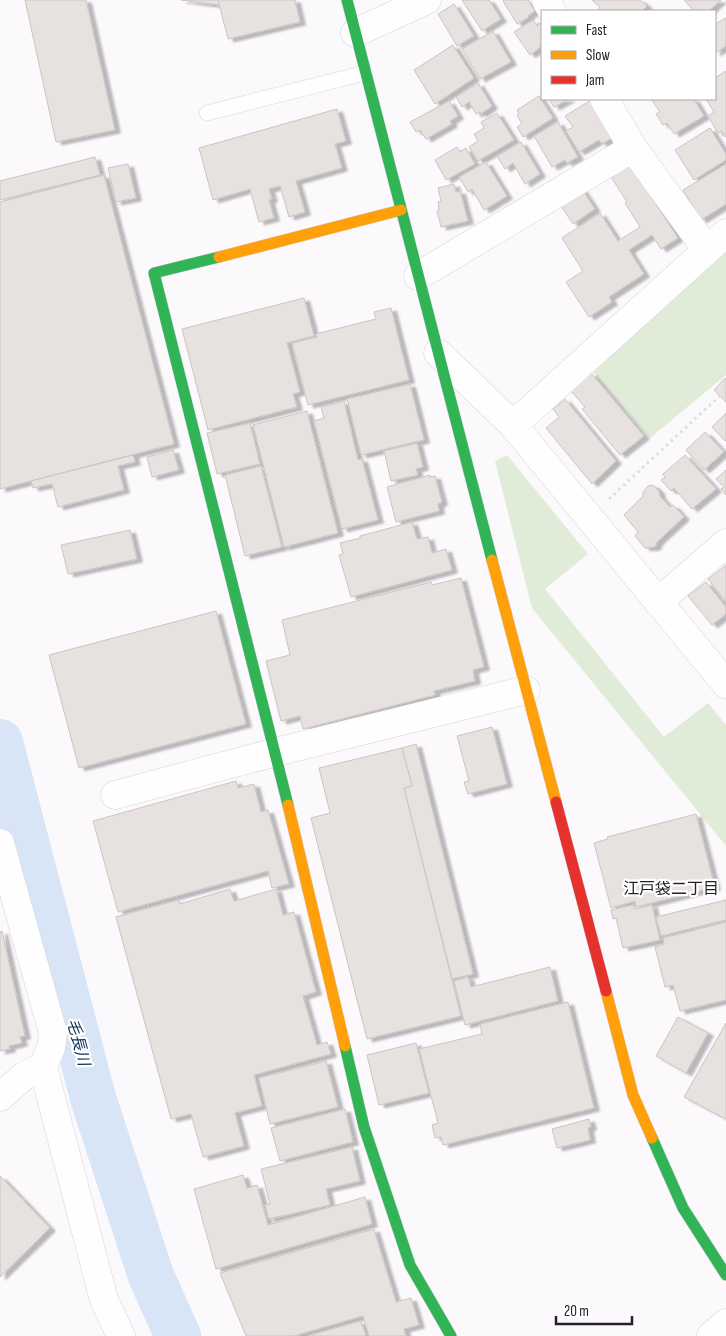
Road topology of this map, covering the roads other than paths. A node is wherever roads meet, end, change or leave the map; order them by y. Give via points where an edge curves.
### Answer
1 (347, 0) edge
2 (427, 0) edge
3 (355, 34) junction
4 (366, 73) junction
5 (605, 100) edge
6 (207, 113) dead end
7 (633, 148) junction
8 (401, 210) junction
9 (716, 241) edge
10 (418, 276) junction
11 (438, 354) junction
12 (513, 425) junction
13 (726, 543) edge
14 (658, 602) junction
15 (726, 684) edge
16 (526, 690) junction
17 (276, 752) junction
18 (115, 795) dead end
19 (0, 843) edge
20 (43, 1067) junction
21 (0, 1097) edge
22 (726, 1275) edge
23 (726, 1323) edge
24 (121, 1336) edge
25 (451, 1336) edge
26 (711, 1336) edge

1 - 3 street
2 - 3 street
3 - 4 street
4 - 6 lane
4 - 8 street
5 - 7 street
7 - 9 street
7 - 10 street
8 - 10 street
8 - 17 street via 154,273
9 - 12 street
10 - 11 street
11 - 12 street
11 - 16 street
12 - 14 street
13 - 14 street
14 - 15 street
16 - 17 street
16 - 22 street via 633,1095 682,1208
17 - 18 street
17 - 25 street via 364,1127 410,1265
19 - 20 street via 53,1033
20 - 21 street via 24,1076
20 - 24 street via 104,1300
23 - 26 street

